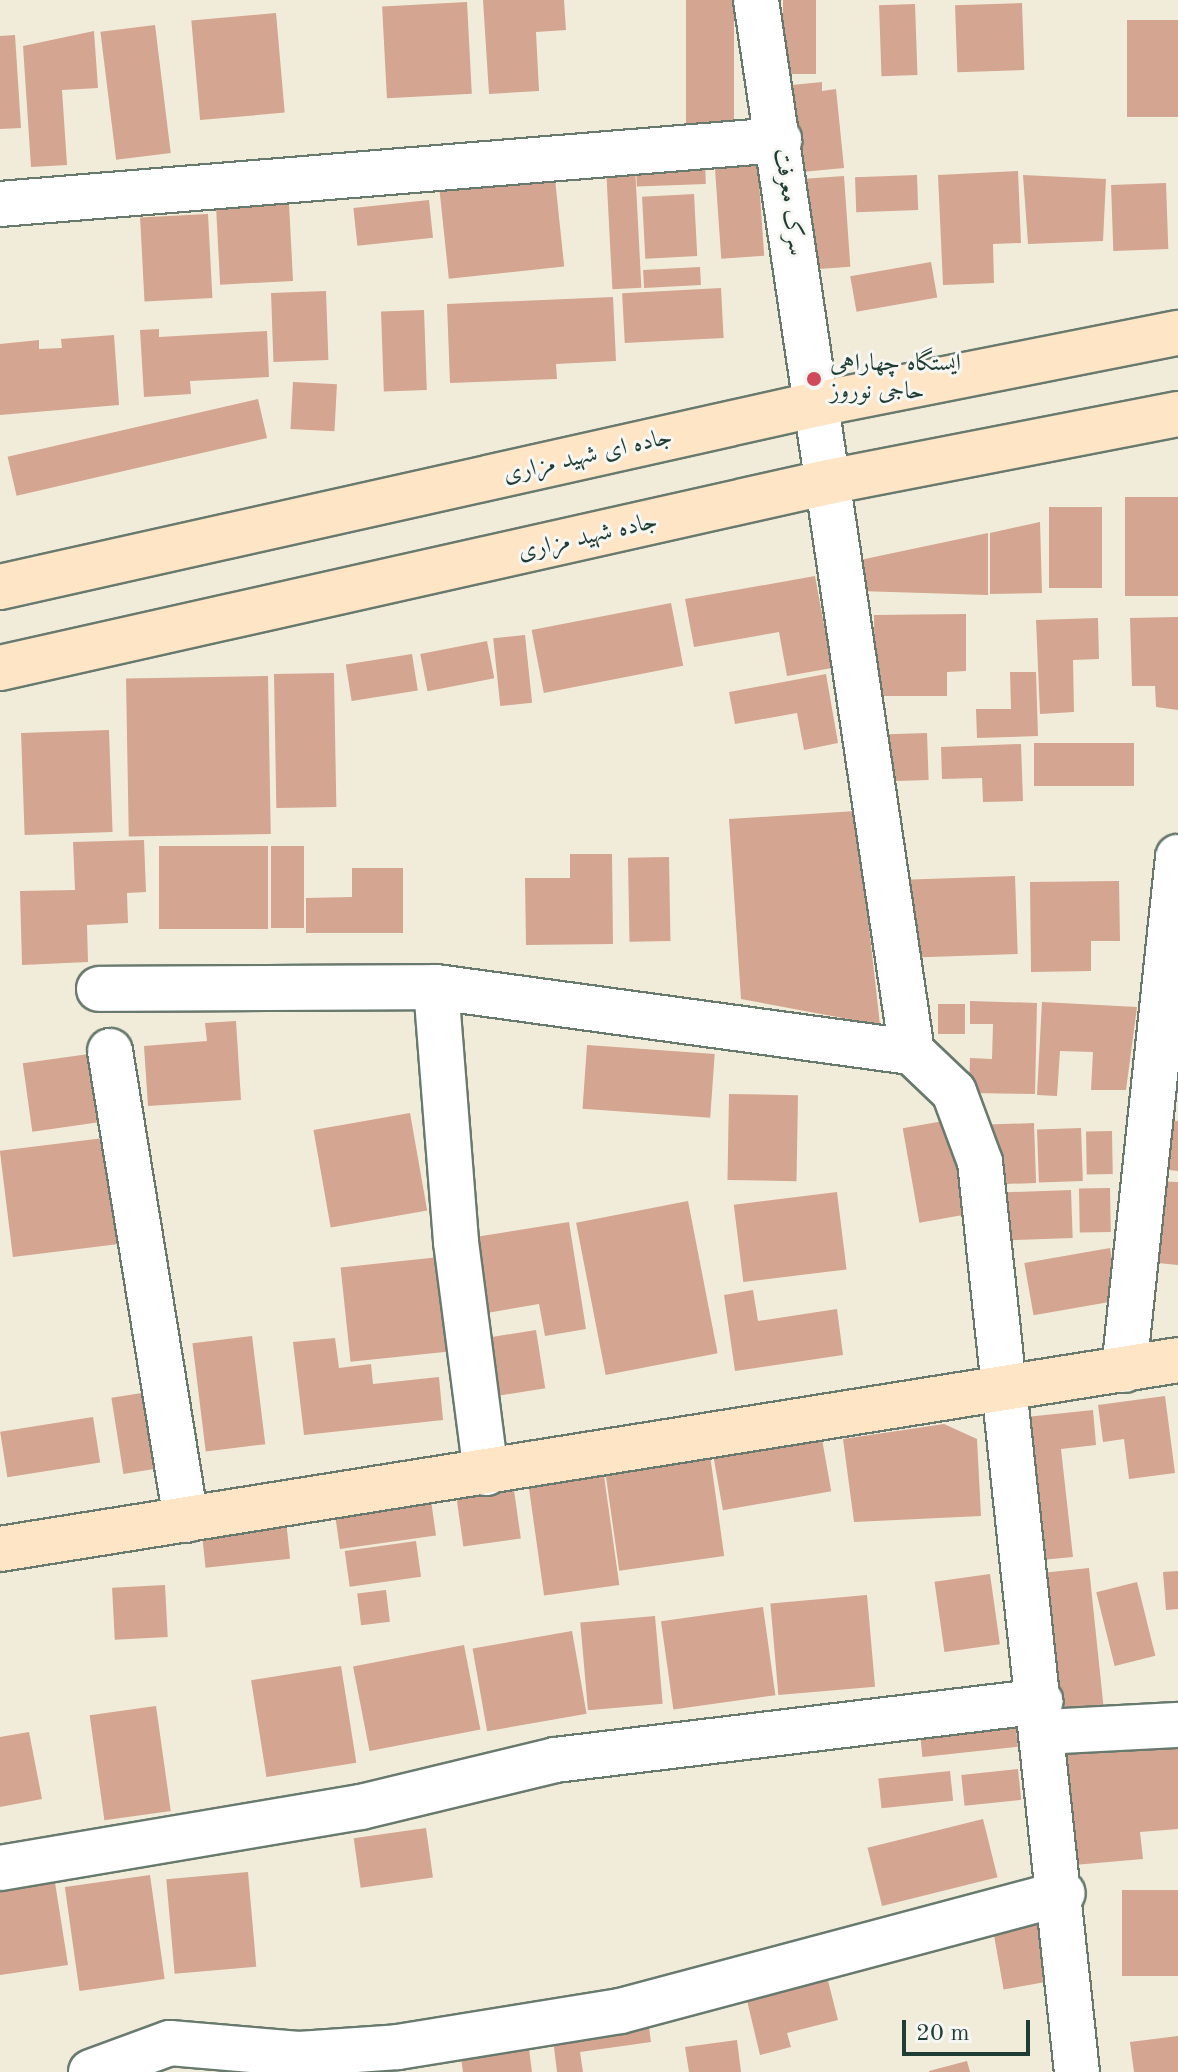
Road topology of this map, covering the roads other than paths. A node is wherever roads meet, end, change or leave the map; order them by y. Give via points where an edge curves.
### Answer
1 (756, 0) edge
2 (779, 140) junction
3 (0, 204) edge
4 (1178, 333) edge
5 (818, 404) junction
6 (1178, 414) edge
7 (828, 482) junction
8 (0, 587) edge
9 (0, 668) edge
10 (1178, 857) edge
11 (436, 987) junction
12 (99, 989) dead end
13 (110, 1051) dead end
14 (912, 1052) junction
15 (1178, 1360) edge
16 (1124, 1370) junction
17 (1004, 1393) junction
18 (486, 1473) junction
19 (186, 1520) junction
20 (0, 1549) edge
21 (1042, 1717) junction
22 (1178, 1725) edge
23 (0, 1868) edge
24 (1063, 1893) junction
25 (91, 2072) edge
26 (1077, 2072) edge

1 - 2 street, سرک معرفت
2 - 3 street
2 - 5 street, سرک معرفت
4 - 5 main road, جاده ای شهید مزاری
5 - 7 street, سرک معرفت
5 - 8 main road, جاده ای شهید مزاری
6 - 7 main road, جاده شهید مزاری
7 - 9 main road, جاده شهید مزاری
7 - 14 street, سرک معرفت
10 - 16 street
11 - 12 street
11 - 14 street
11 - 18 street via 456,1242
13 - 19 street
14 - 17 street via 954,1092 980,1162
15 - 16 main road
16 - 17 main road
17 - 18 main road
17 - 21 street
18 - 19 main road
19 - 20 main road
21 - 22 street
21 - 23 street via 555,1760 361,1807
21 - 24 street
24 - 25 street via 620,2011 398,2047 299,2054 170,2043
24 - 26 street

